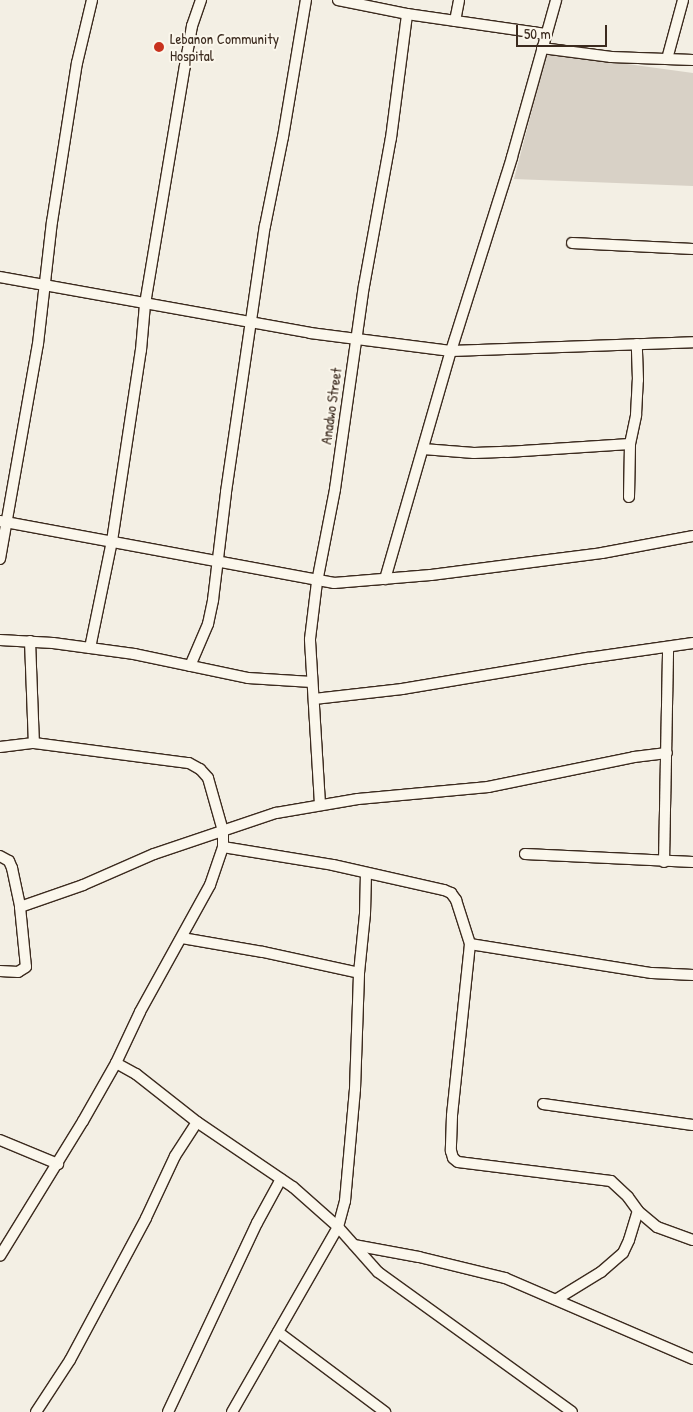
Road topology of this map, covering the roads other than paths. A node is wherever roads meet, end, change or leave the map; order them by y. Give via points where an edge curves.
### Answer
1 (92, 0) edge
2 (201, 0) edge
3 (306, 0) edge
4 (338, 0) edge
5 (459, 0) edge
6 (556, 0) edge
7 (683, 0) edge
8 (407, 14) junction
9 (455, 21) junction
10 (546, 34) junction
11 (542, 48) junction
12 (667, 59) junction
13 (693, 60) edge
14 (572, 243) dead end
15 (693, 249) edge
16 (0, 277) edge
17 (46, 285) junction
18 (145, 304) junction
19 (252, 321) junction
20 (356, 339) junction
21 (693, 342) edge
22 (637, 344) junction
23 (451, 351) junction
24 (630, 444) junction
25 (423, 449) junction
26 (629, 497) dead end
27 (3, 522) edge
28 (693, 536) edge
29 (112, 541) junction
30 (0, 559) edge
31 (218, 562) junction
32 (386, 579) junction
33 (318, 582) junction
34 (0, 640) edge
35 (30, 641) junction
36 (693, 643) edge
37 (90, 648) junction
38 (668, 648) junction
39 (190, 666) junction
40 (312, 682) junction
41 (314, 699) junction
42 (34, 743) junction
43 (0, 747) edge
44 (667, 753) junction
45 (320, 804) junction
46 (223, 831) junction
47 (223, 847) junction
48 (525, 854) dead end
49 (0, 856) edge
50 (664, 862) junction
51 (693, 862) edge
52 (366, 874) junction
53 (20, 907) junction
54 (182, 938) junction
55 (470, 944) junction
56 (0, 971) edge
57 (359, 973) junction
58 (693, 975) edge
59 (116, 1063) junction
60 (543, 1104) dead end
61 (197, 1122) junction
62 (693, 1125) edge
63 (0, 1140) edge
64 (58, 1164) junction
65 (281, 1179) junction
66 (638, 1211) junction
67 (338, 1227) junction
68 (693, 1240) edge
69 (354, 1245) junction
70 (0, 1256) edge
71 (557, 1299) junction
72 (278, 1332) junction
73 (693, 1359) edge
74 (36, 1412) edge
75 (168, 1412) edge
76 (232, 1412) edge
77 (385, 1412) edge
78 (572, 1412) edge

1 - 17 street via 74,81 52,222
2 - 18 street via 191,34
3 - 19 street via 284,137 265,226
4 - 8 street
5 - 9 street
6 - 10 street
7 - 12 street
8 - 9 street
8 - 20 street, Anadwo Street via 389,156
9 - 10 street
10 - 11 street
11 - 12 street via 611,57
11 - 23 street via 512,158
12 - 13 street
14 - 15 street
16 - 17 street
17 - 18 street
17 - 27 street via 38,344
18 - 19 street
18 - 29 street
19 - 20 street
19 - 31 street
20 - 23 street
20 - 33 street, Anadwo Street
21 - 22 street
22 - 23 street
22 - 24 street via 636,406
23 - 25 street
24 - 25 street via 474,453
24 - 26 street
25 - 32 street
27 - 29 street
27 - 30 street
28 - 32 street via 602,553
29 - 31 street
29 - 37 street
31 - 33 street
31 - 39 street via 208,624
32 - 33 street
33 - 40 street, Anadwo Street via 310,639
34 - 35 street
35 - 37 street
35 - 42 street
36 - 38 street
37 - 39 street
38 - 41 street via 402,689
38 - 44 street
39 - 40 street via 248,678
40 - 41 street, Anadwo Street
41 - 45 street, Anadwo Street
42 - 43 street
42 - 46 street via 189,763 208,778
44 - 45 street via 488,787
44 - 50 street
45 - 46 street via 276,813
46 - 47 street
46 - 53 street via 154,854 83,885
47 - 52 street via 296,858
47 - 54 street via 210,885
48 - 50 street
49 - 53 street via 9,861 12,868
50 - 51 street
52 - 55 street via 451,893
52 - 57 street
53 - 56 street via 26,967 18,972
54 - 57 street
54 - 59 street via 140,1012
55 - 58 street via 652,972
55 - 66 street via 452,1116 453,1158 458,1162 611,1181
57 - 67 street via 349,1175
59 - 61 street via 136,1074
59 - 64 street
60 - 62 street
61 - 65 street
61 - 74 street via 175,1156 146,1218 70,1360
63 - 64 street
64 - 70 street
65 - 67 street
65 - 75 street
66 - 68 street via 657,1227
66 - 71 street via 623,1253 601,1272
67 - 69 street
67 - 72 street
69 - 71 street via 419,1256 491,1274
69 - 78 street via 385,1277
71 - 73 street
72 - 76 street
72 - 77 street

